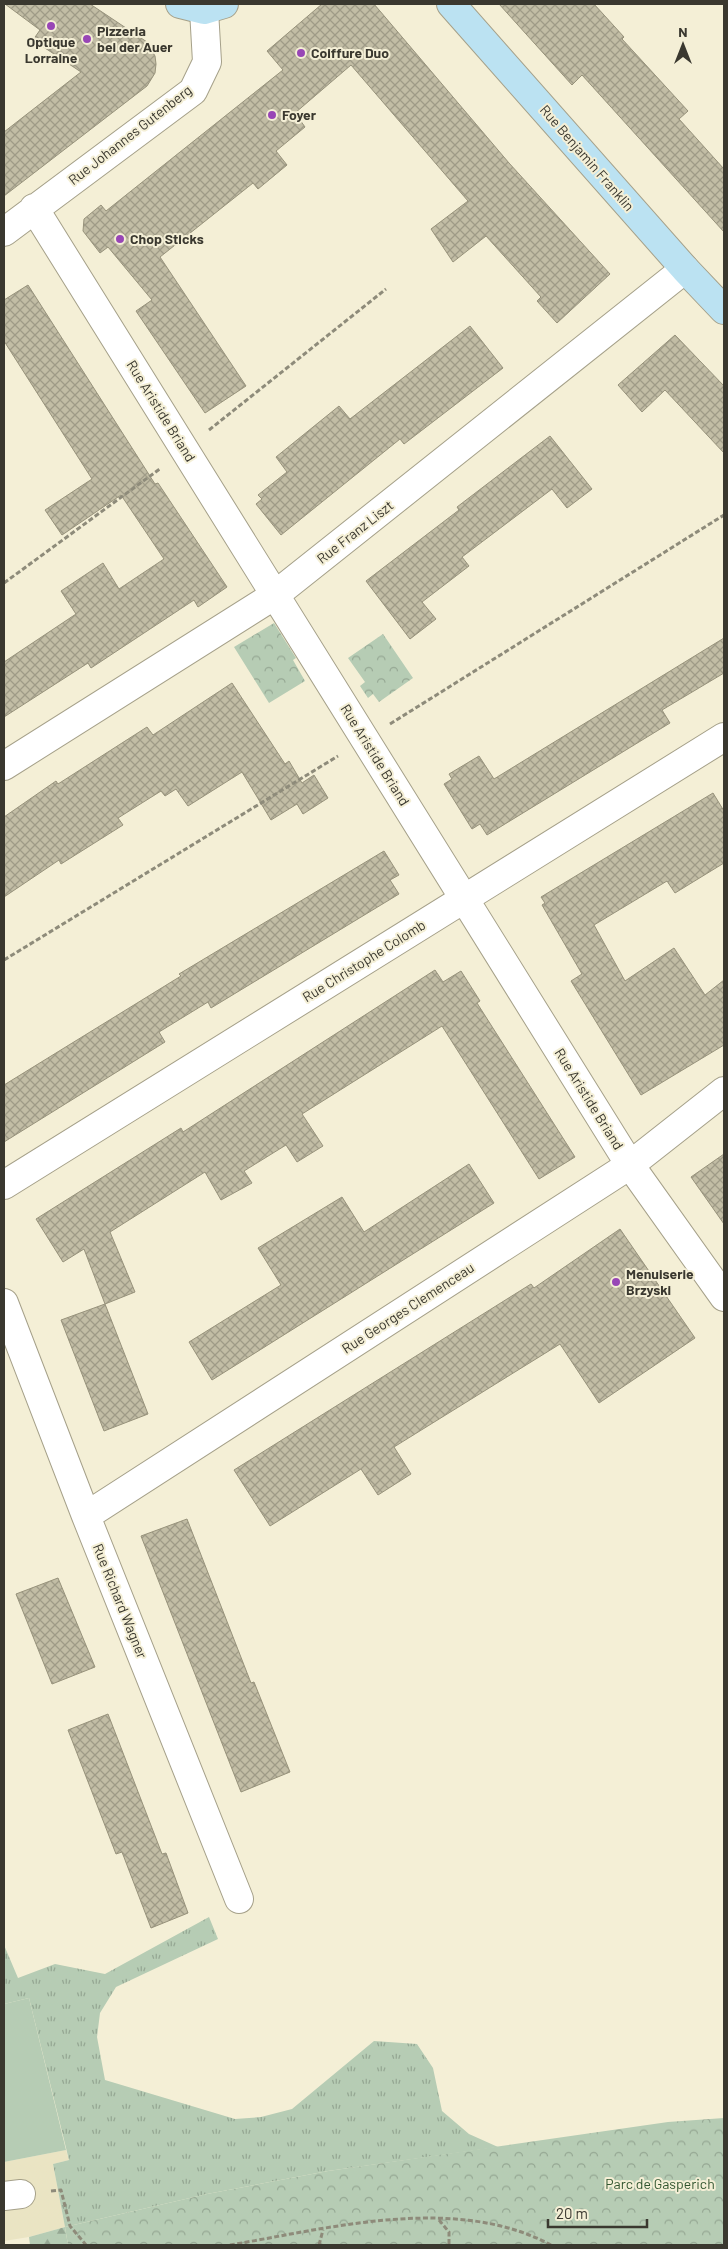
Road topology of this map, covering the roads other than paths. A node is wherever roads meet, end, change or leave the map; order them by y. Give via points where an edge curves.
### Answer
1 (451, 4) edge
2 (203, 6) edge
3 (34, 208) junction
4 (4, 232) edge
5 (685, 269) junction
6 (724, 310) edge
7 (275, 595) junction
8 (724, 737) edge
9 (4, 766) edge
10 (464, 899) junction
11 (724, 1091) edge
12 (630, 1165) junction
13 (4, 1185) edge
14 (724, 1297) edge
15 (4, 1303) edge
16 (86, 1516) junction
17 (239, 1899) dead end

1 - 5 street, Rue Benjamin Franklin
2 - 3 street, Rue Johannes Gutenberg via 208,62 193,90
3 - 4 street, Rue Johannes Gutenberg
3 - 7 street, Rue Aristide Briand
5 - 6 street, Rue Benjamin Franklin
5 - 7 street, Rue Franz Liszt
7 - 9 street, Rue Franz Liszt
7 - 10 street, Rue Aristide Briand
8 - 10 street, Rue Christophe Colomb
10 - 12 street, Rue Aristide Briand
10 - 13 street, Rue Christophe Colomb
11 - 12 street, Rue Georges Clemenceau
12 - 14 street, Rue Aristide Briand
12 - 16 street, Rue Georges Clemenceau
15 - 16 street, Rue Richard Wagner
16 - 17 street, Rue Richard Wagner

